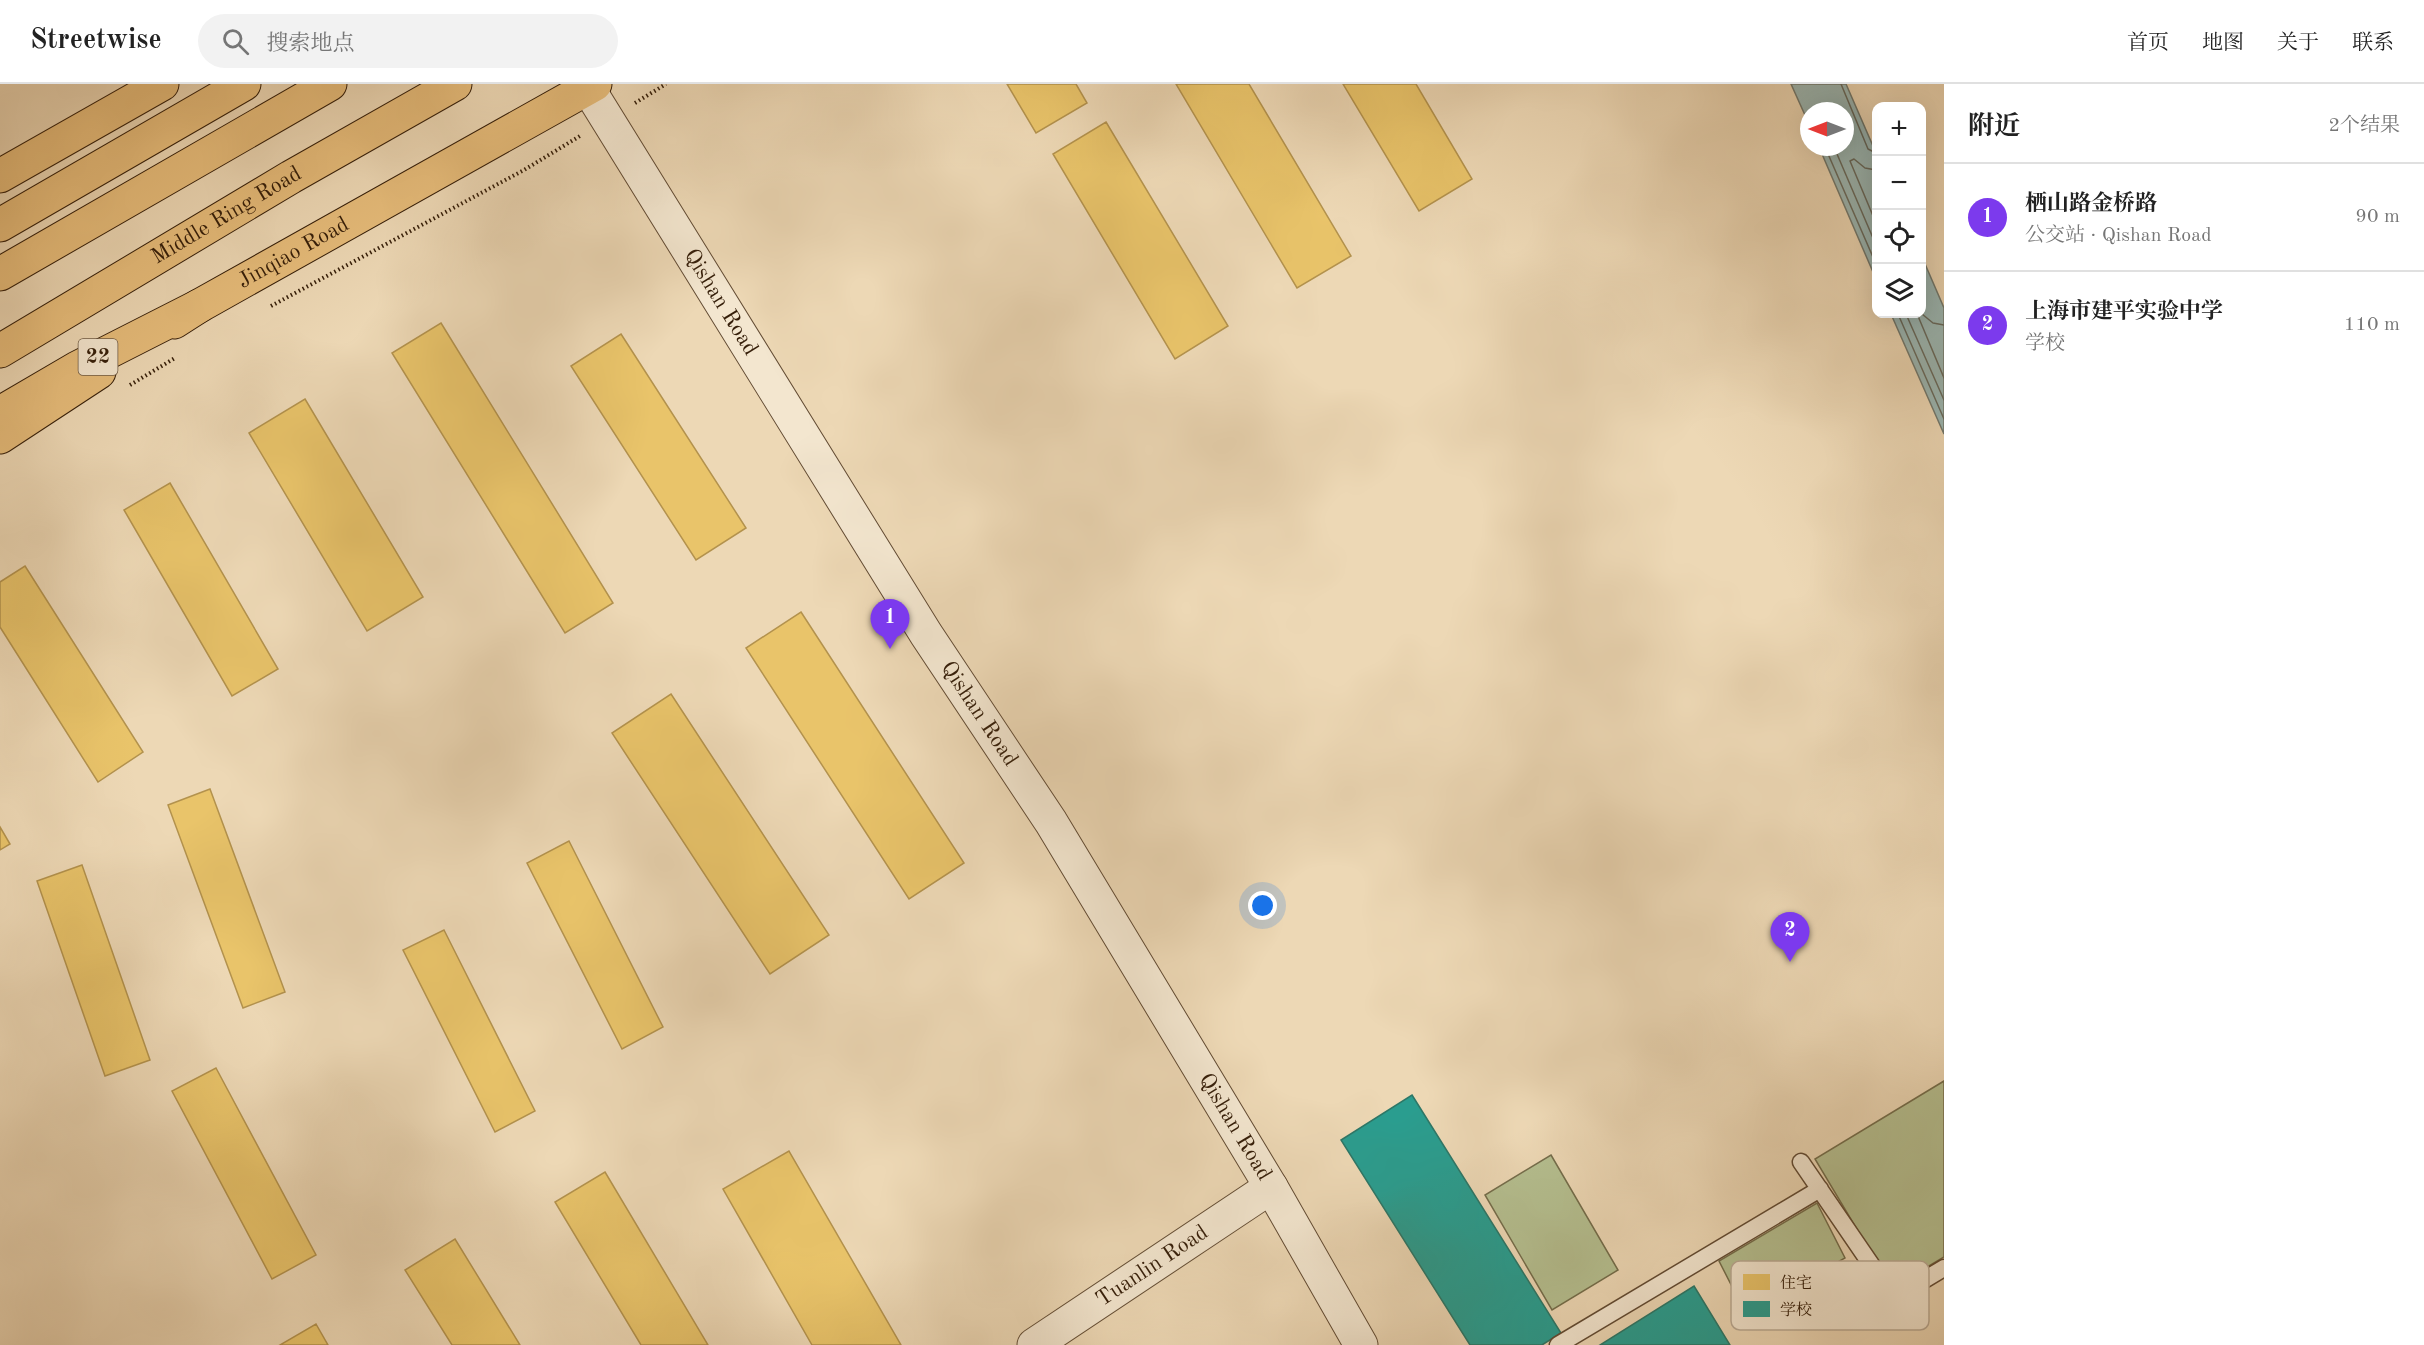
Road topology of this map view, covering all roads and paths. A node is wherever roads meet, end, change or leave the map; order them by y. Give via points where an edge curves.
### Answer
1 (162, 84) edge
2 (244, 84) edge
3 (330, 84) edge
4 (455, 84) edge
5 (666, 84) edge
6 (592, 86) edge
7 (607, 120) junction
8 (0, 176) edge
9 (0, 225) edge
10 (0, 274) edge
11 (198, 306) junction
12 (262, 312) dead end
13 (29, 335) junction
14 (0, 351) edge
15 (0, 357) edge
16 (178, 357) dead end
17 (128, 387) dead end
18 (0, 413) edge
19 (0, 436) edge
20 (1801, 1162) dead end
21 (1271, 1187) junction
22 (1820, 1189) junction
23 (1869, 1261) edge
24 (1944, 1268) edge
25 (1929, 1277) edge
26 (1034, 1345) edge
27 (1361, 1345) edge
28 (1558, 1345) edge

1 - 8 main road
2 - 9 main road
3 - 10 main road
4 - 13 main road, Middle Ring Road via 291,177
5 - 7 path
6 - 7 street, Qishan Road
6 - 11 main road, Jinqiao Road
7 - 12 path via 524,170
7 - 21 street, Qishan Road via 926,634 1051,822
11 - 18 main road, 22
11 - 19 main road, Jinqiao Road
13 - 14 main road, Middle Ring Road
13 - 15 main road
16 - 17 path
20 - 22 lane
21 - 26 street, Tuanlin Road
21 - 27 street, Qishan Road
22 - 23 lane
22 - 28 lane
24 - 25 lane

